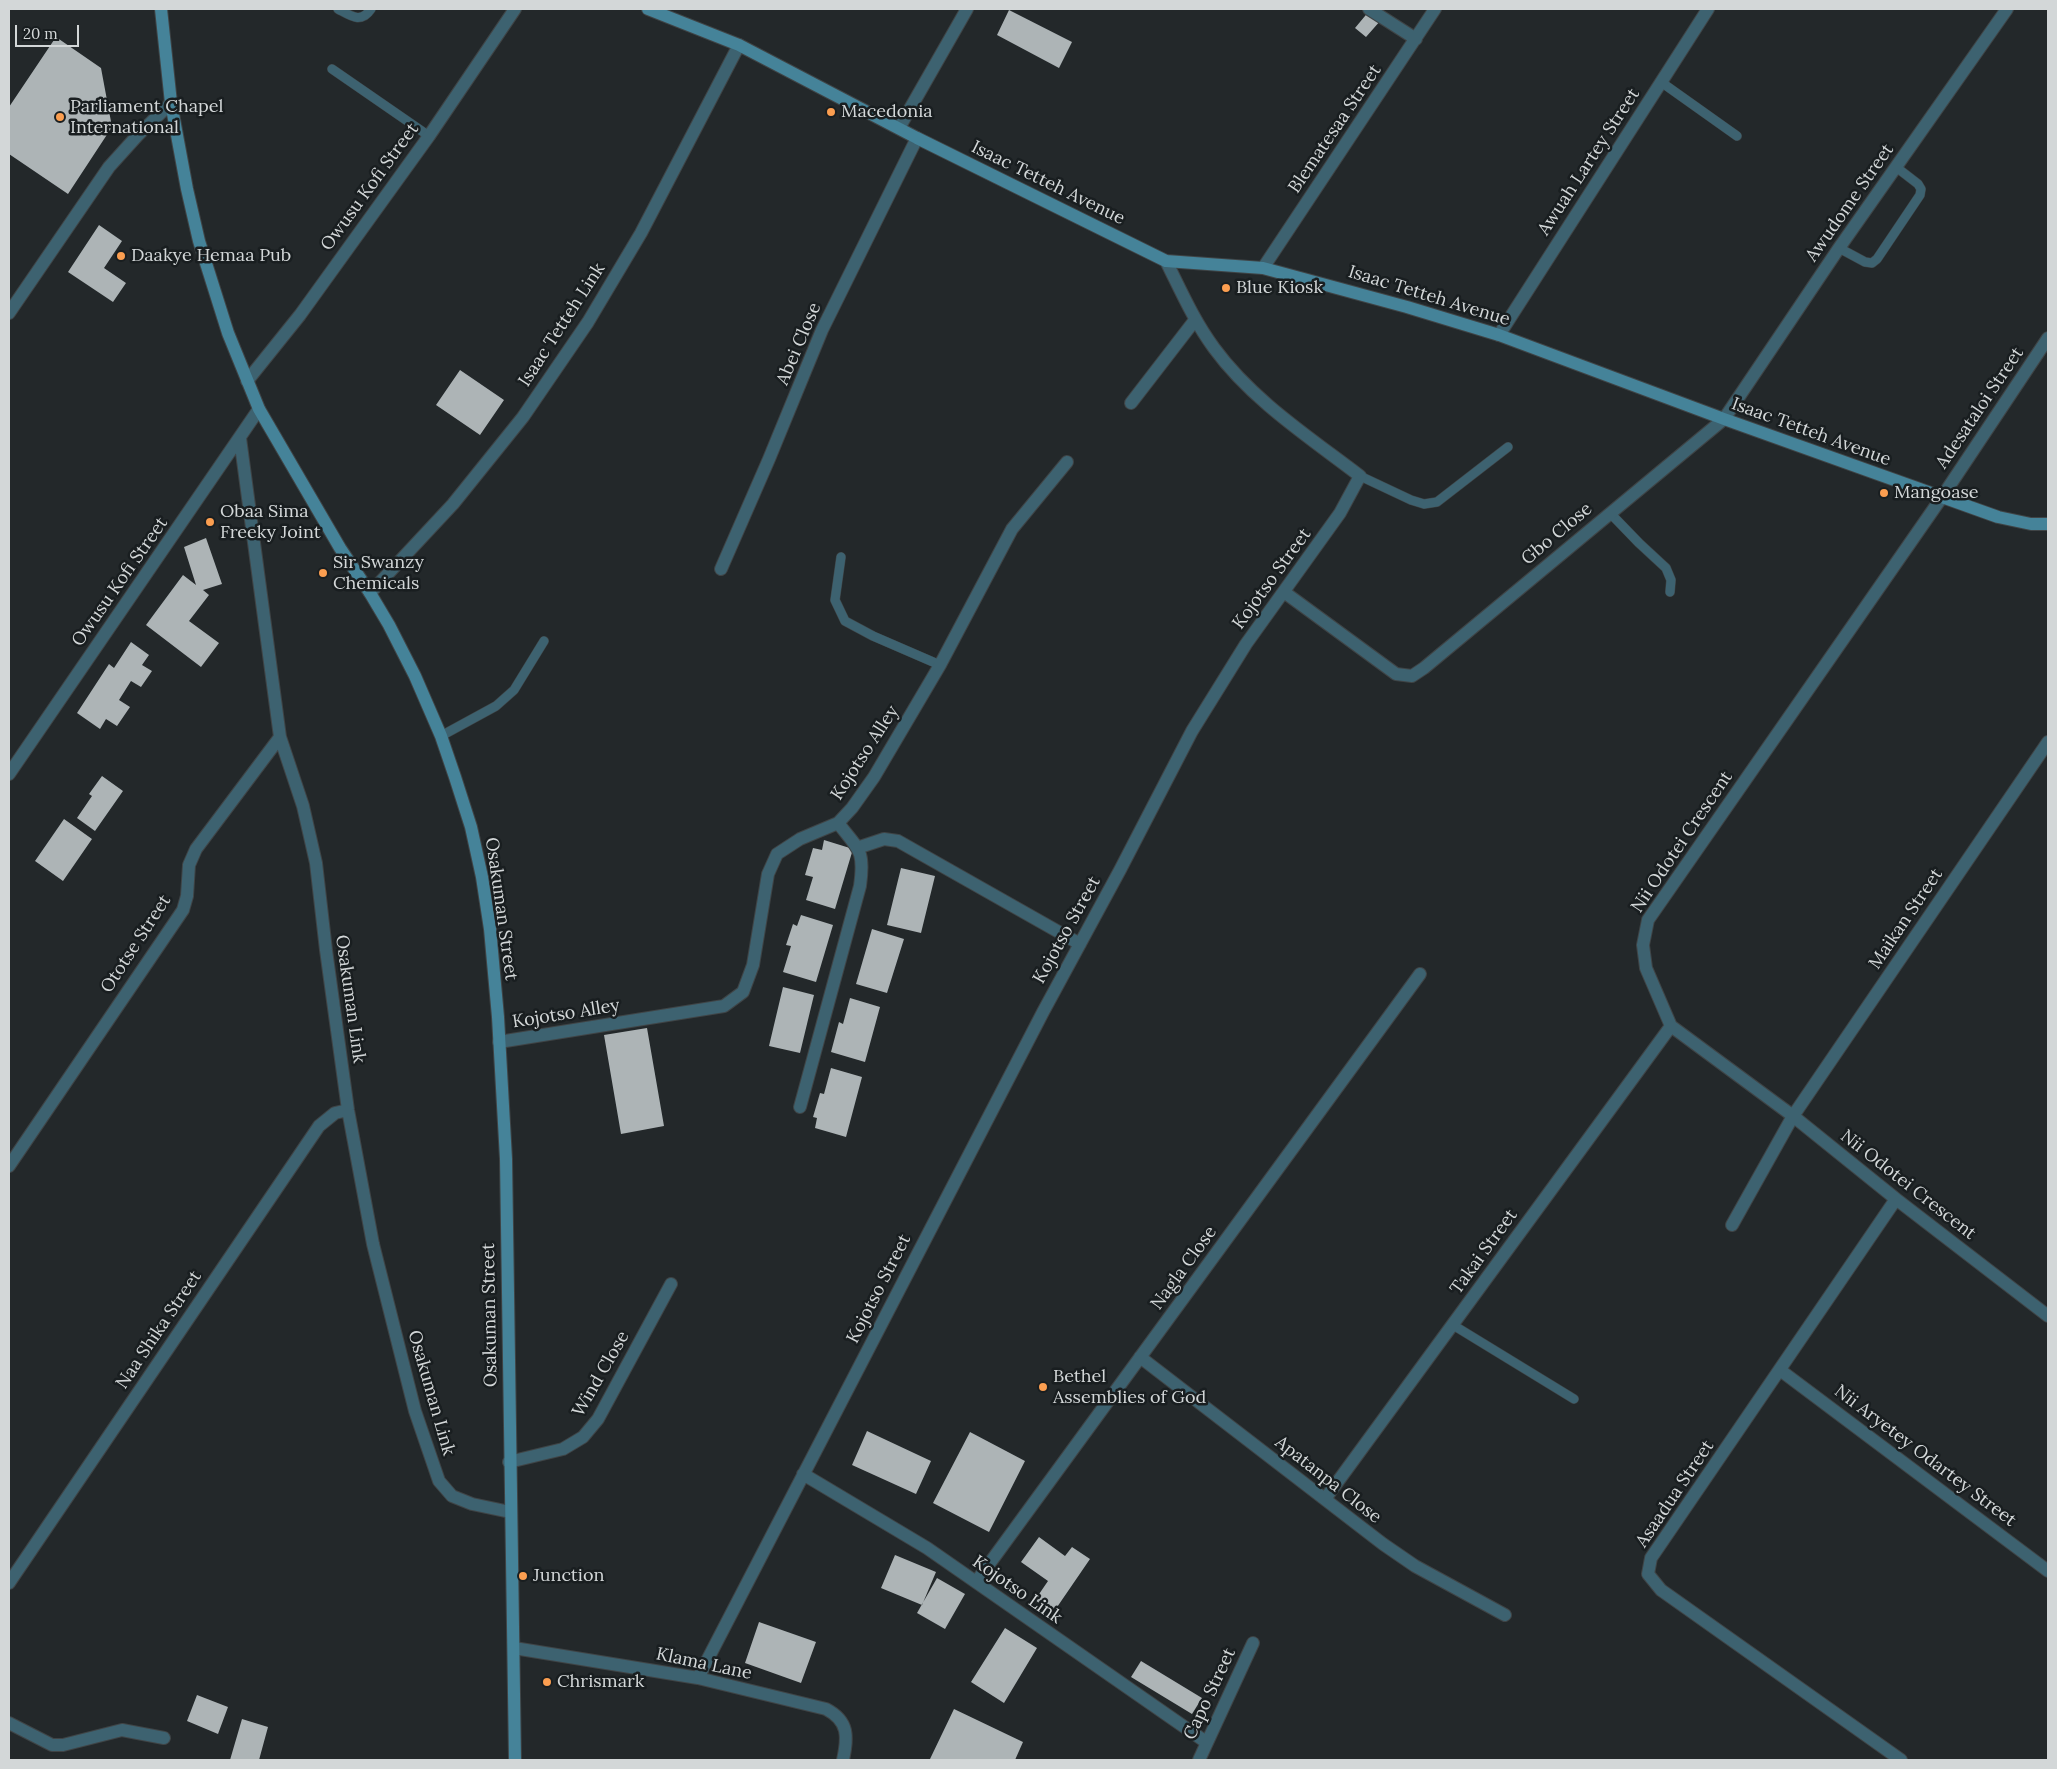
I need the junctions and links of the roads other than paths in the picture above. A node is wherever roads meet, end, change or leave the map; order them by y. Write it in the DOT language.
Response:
graph roads {
  1 [pos="161,9"];
  2 [pos="338,9"];
  3 [pos="371,9"];
  4 [pos="515,9"];
  5 [pos="648,9"];
  6 [pos="968,9"];
  7 [pos="1369,9"];
  8 [pos="1435,9"];
  9 [pos="1708,9"];
  10 [pos="2007,9"];
  11 [pos="1416,39"];
  12 [pos="739,45"];
  13 [pos="332,69"];
  14 [pos="1661,82"];
  15 [pos="171,103"];
  16 [pos="899,128"];
  17 [pos="428,136"];
  18 [pos="1737,136"];
  19 [pos="917,138"];
  20 [pos="1896,167"];
  21 [pos="1839,248"];
  22 [pos="1166,261"];
  23 [pos="1263,268"];
  24 [pos="9,313"];
  25 [pos="1195,320"];
  26 [pos="1499,335"];
  27 [pos="2048,338"];
  28 [pos="247,381"];
  29 [pos="1131,403"];
  30 [pos="259,409"];
  31 [pos="1724,419"];
  32 [pos="240,438"];
  33 [pos="1508,448"];
  34 [pos="1067,462"];
  35 [pos="1360,476"];
  36 [pos="1942,498"];
  37 [pos="1610,513"];
  38 [pos="2048,524"];
  39 [pos="841,557"];
  40 [pos="721,569"];
  41 [pos="1284,592"];
  42 [pos="1670,592"];
  43 [pos="370,593"];
  44 [pos="544,641"];
  45 [pos="940,665"];
  46 [pos="441,736"];
  47 [pos="280,737"];
  48 [pos="2048,742"];
  49 [pos="9,774"];
  50 [pos="838,823"];
  51 [pos="858,848"];
  52 [pos="1080,944"];
  53 [pos="1420,974"];
  54 [pos="1671,1026"];
  55 [pos="499,1042"];
  56 [pos="800,1107"];
  57 [pos="348,1110"];
  58 [pos="1793,1116"];
  59 [pos="9,1166"];
  60 [pos="1896,1199"];
  61 [pos="1732,1225"];
  62 [pos="671,1284"];
  63 [pos="2048,1315"];
  64 [pos="1453,1324"];
  65 [pos="1140,1357"];
  66 [pos="1780,1370"];
  67 [pos="1574,1399"];
  68 [pos="509,1462"];
  69 [pos="803,1474"];
  70 [pos="1325,1499"];
  71 [pos="510,1512"];
  72 [pos="2048,1571"];
  73 [pos="976,1582"];
  74 [pos="9,1583"];
  75 [pos="1504,1615"];
  76 [pos="1253,1643"];
  77 [pos="514,1648"];
  78 [pos="698,1678"];
  79 [pos="9,1723"];
  80 [pos="164,1738"];
  81 [pos="1206,1742"];
  82 [pos="515,1760"];
  83 [pos="843,1760"];
  84 [pos="1199,1760"];
  85 [pos="1902,1760"];
  1 -- 15 [label="street, Osakuman Street"];
  2 -- 3 [label="lane"];
  4 -- 17 [label="street, Owusu Kofi Street"];
  5 -- 12 [label="street, Isaac Tetteh Avenue"];
  6 -- 16 [label="street"];
  7 -- 11 [label="street"];
  8 -- 11 [label="street, Blematesaa Street"];
  9 -- 14 [label="street, Awuah Lartey Street"];
  10 -- 20 [label="street, Awudome Street"];
  11 -- 23 [label="street, Blematesaa Street"];
  12 -- 16 [label="street, Isaac Tetteh Avenue"];
  12 -- 43 [label="street, Isaac Tetteh Link"];
  13 -- 17 [label="lane"];
  14 -- 18 [label="lane"];
  14 -- 26 [label="street, Awuah Lartey Street"];
  15 -- 24 [label="street"];
  15 -- 28 [label="street, Osakuman Street"];
  16 -- 19 [label="street, Isaac Tetteh Avenue"];
  17 -- 28 [label="street, Owusu Kofi Street"];
  19 -- 22 [label="street, Isaac Tetteh Avenue"];
  19 -- 40 [label="street, Abei Close"];
  20 -- 21 [label="street, Awudome Street"];
  20 -- 21 [label="lane"];
  21 -- 31 [label="street, Awudome Street"];
  22 -- 23 [label="street, Isaac Tetteh Avenue"];
  22 -- 25 [label="street"];
  23 -- 26 [label="street, Isaac Tetteh Avenue"];
  25 -- 29 [label="street"];
  25 -- 35 [label="street"];
  26 -- 31 [label="street, Isaac Tetteh Avenue"];
  27 -- 36 [label="street, Adesataloi Street"];
  28 -- 30 [label="street, Osakuman Street"];
  30 -- 32 [label="street, Owusu Kofi Street"];
  30 -- 43 [label="street, Osakuman Street"];
  31 -- 36 [label="street, Isaac Tetteh Avenue"];
  31 -- 37 [label="street, Gbo Close"];
  32 -- 47 [label="street, Osakuman Link"];
  32 -- 49 [label="street, Owusu Kofi Street"];
  33 -- 35 [label="lane"];
  34 -- 45 [label="street, Kojotso Alley"];
  35 -- 41 [label="street, Kojotso Street"];
  36 -- 38 [label="street, Isaac Tetteh Avenue"];
  36 -- 54 [label="street, Nii Odotei Crescent"];
  37 -- 41 [label="street, Gbo Close"];
  37 -- 42 [label="lane"];
  39 -- 45 [label="lane"];
  41 -- 52 [label="street, Kojotso Street"];
  43 -- 46 [label="street, Osakuman Street"];
  44 -- 46 [label="lane"];
  45 -- 50 [label="street, Kojotso Alley"];
  46 -- 55 [label="street, Osakuman Street"];
  47 -- 57 [label="street, Osakuman Link"];
  47 -- 59 [label="street, Ototse Street"];
  48 -- 58 [label="street, Maikan Street"];
  50 -- 51 [label="street"];
  50 -- 55 [label="street, Kojotso Alley"];
  51 -- 52 [label="street"];
  51 -- 56 [label="street"];
  52 -- 69 [label="street, Kojotso Street"];
  53 -- 65 [label="street, Nagla Close"];
  54 -- 58 [label="street, Nii Odotei Crescent"];
  54 -- 64 [label="street, Takai Street"];
  55 -- 68 [label="street, Osakuman Street"];
  57 -- 71 [label="street, Osakuman Link"];
  57 -- 74 [label="street, Naa Shika Street"];
  58 -- 60 [label="street, Nii Odotei Crescent"];
  58 -- 61 [label="street, Maikan Street"];
  60 -- 63 [label="street, Nii Odotei Crescent"];
  60 -- 66 [label="street, Asaadua Street"];
  62 -- 68 [label="street, Wind Close"];
  64 -- 67 [label="lane"];
  64 -- 70 [label="street, Takai Street"];
  65 -- 70 [label="street, Apatanpa Close"];
  65 -- 73 [label="street, Nagla Close"];
  66 -- 72 [label="street, Nii Aryetey Odartey Street"];
  66 -- 85 [label="street, Asaadua Street"];
  68 -- 71 [label="street, Osakuman Street"];
  69 -- 73 [label="street, Kojotso Link"];
  69 -- 78 [label="street, Kojotso Street"];
  70 -- 75 [label="street, Apatanpa Close"];
  71 -- 77 [label="street, Osakuman Street"];
  73 -- 81 [label="street, Kojotso Link"];
  76 -- 81 [label="street, Capo Street"];
  77 -- 78 [label="street, Klama Lane"];
  77 -- 82 [label="street, Osakuman Street"];
  78 -- 83 [label="street, Klama Lane"];
  79 -- 80 [label="street"];
  81 -- 84 [label="street, Capo Street"];
}
